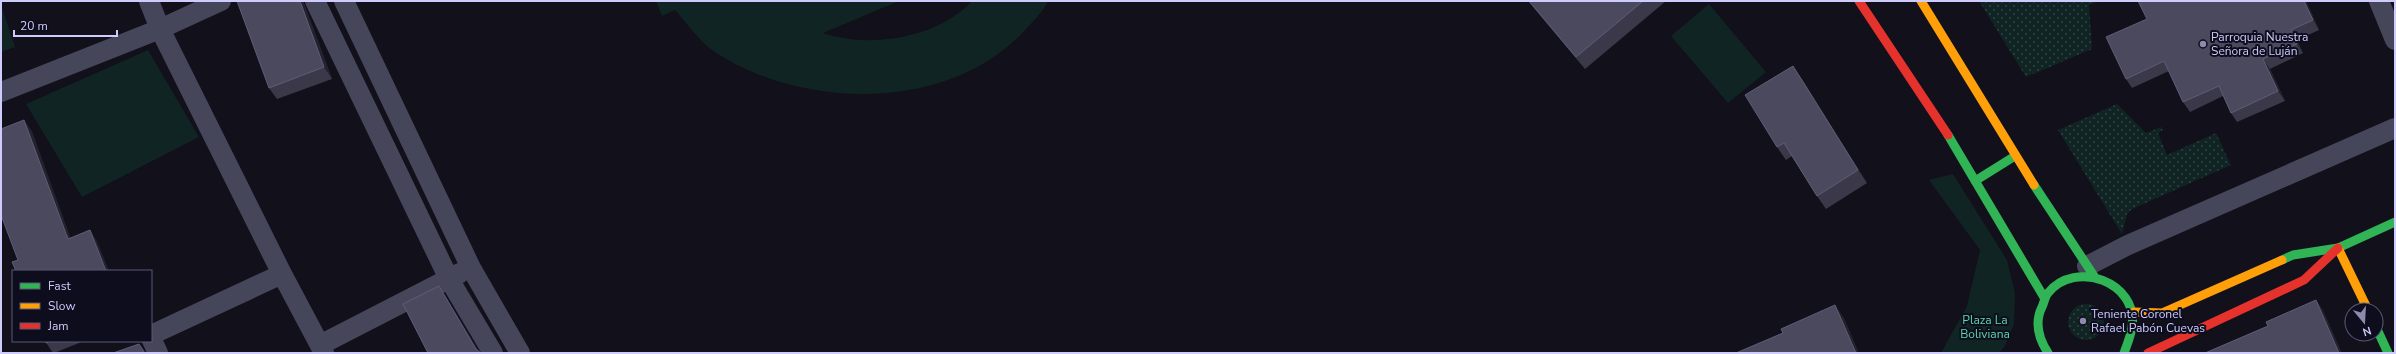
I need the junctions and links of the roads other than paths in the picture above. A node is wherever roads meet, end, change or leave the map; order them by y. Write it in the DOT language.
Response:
graph roads {
  1 [pos="149,1"];
  2 [pos="221,1"];
  3 [pos="315,1"];
  4 [pos="344,1"];
  5 [pos="1859,1"];
  6 [pos="1921,1"];
  7 [pos="2379,1"];
  8 [pos="160,29"];
  9 [pos="2395,40"];
  10 [pos="1,92"];
  11 [pos="2395,128"];
  12 [pos="2015,156"];
  13 [pos="1975,181"];
  14 [pos="2392,224"];
  15 [pos="2338,248"];
  16 [pos="471,268"];
  17 [pos="2091,271"];
  18 [pos="282,274"];
  19 [pos="449,279"];
  20 [pos="2045,299"];
  21 [pos="2364,302"];
  22 [pos="2134,312"];
  23 [pos="152,336"];
  24 [pos="2039,336"];
  25 [pos="152,338"];
  26 [pos="2383,342"];
  27 [pos="322,349"];
  28 [pos="2033,349"];
  29 [pos="158,353"];
  30 [pos="493,353"];
  31 [pos="520,353"];
  32 [pos="2048,353"];
  33 [pos="2124,353"];
  34 [pos="2148,353"];
  35 [pos="2388,353"];
  1 -- 8 [label="lane"];
  2 -- 8 [label="lane"];
  3 -- 19 [label="lane"];
  4 -- 16 [label="lane"];
  5 -- 13 [label="main road"];
  6 -- 12 [label="main road"];
  7 -- 9 [label="lane"];
  8 -- 10 [label="lane"];
  8 -- 18 [label="lane"];
  11 -- 17 [label="lane"];
  12 -- 13 [label="main road"];
  12 -- 17 [label="main road"];
  13 -- 20 [label="main road"];
  14 -- 15 [label="main road"];
  15 -- 21 [label="main road"];
  15 -- 22 [label="main road"];
  15 -- 34 [label="main road"];
  16 -- 19 [label="lane"];
  16 -- 31 [label="lane"];
  17 -- 20 [label="main road"];
  17 -- 22 [label="main road"];
  18 -- 23 [label="lane"];
  18 -- 27 [label="lane"];
  19 -- 27 [label="lane"];
  19 -- 30 [label="lane"];
  20 -- 24 [label="main road"];
  22 -- 33 [label="main road"];
  24 -- 28 [label="main road"];
  24 -- 32 [label="main road"];
  25 -- 29 [label="lane"];
  26 -- 35 [label="main road"];
}
